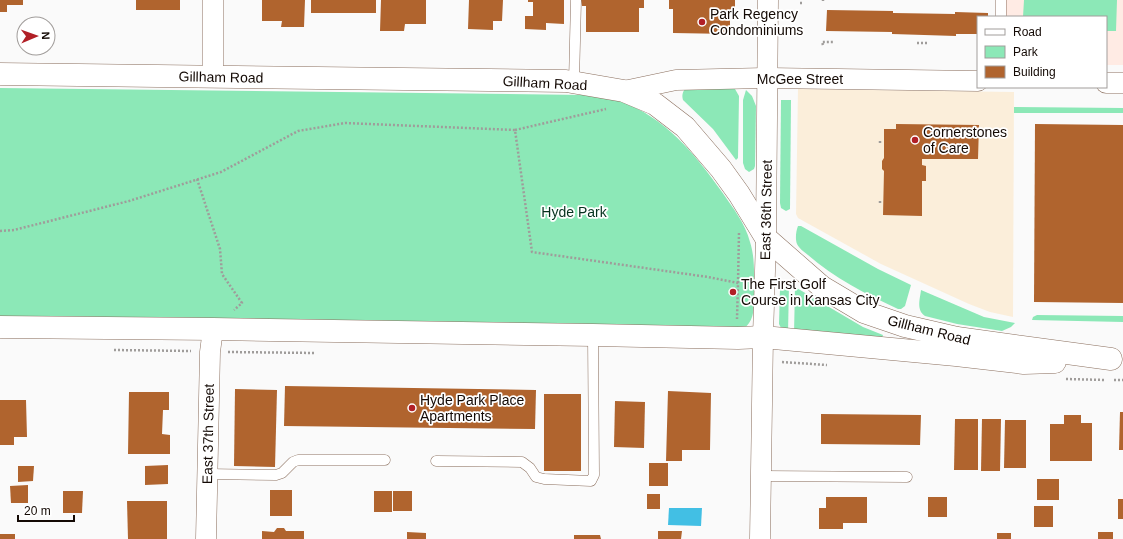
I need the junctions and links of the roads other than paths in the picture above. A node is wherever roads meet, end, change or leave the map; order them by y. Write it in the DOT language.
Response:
graph roads {
  1 [pos="213,0"];
  2 [pos="576,0"];
  3 [pos="768,0"];
  4 [pos="1001,0"];
  5 [pos="1001,16"];
  6 [pos="0,74"];
  7 [pos="213,77"];
  8 [pos="768,78"];
  9 [pos="977,81"];
  10 [pos="574,82"];
  11 [pos="1107,83"];
  12 [pos="1123,83"];
  13 [pos="624,91"];
  14 [pos="766,238"];
  15 [pos="0,327"];
  16 [pos="213,329"];
  17 [pos="593,335"];
  18 [pos="763,337"];
  19 [pos="1117,360"];
  20 [pos="385,460"];
  21 [pos="436,461"];
  22 [pos="207,474"];
  23 [pos="761,476"];
  24 [pos="907,477"];
  25 [pos="206,539"];
  26 [pos="760,539"];
  1 -- 7 [label="street"];
  2 -- 10 [label="lane"];
  3 -- 8 [label="street, East 36th Street"];
  4 -- 5 [label="lane"];
  6 -- 7 [label="main road, Gillham Road"];
  7 -- 10 [label="main road, Gillham Road"];
  8 -- 9 [label="street, McGee Street"];
  8 -- 13 [label="street, McGee Street"];
  8 -- 14 [label="street, East 36th Street"];
  10 -- 13 [label="main road, Gillham Road"];
  11 -- 12 [label="street"];
  13 -- 14 [label="main road, Gillham Road"];
  14 -- 18 [label="street, East 36th Street"];
  14 -- 19 [label="main road, Gillham Road"];
  15 -- 16 [label="main road, Gillham Road"];
  16 -- 17 [label="main road, Gillham Road"];
  16 -- 22 [label="street, East 37th Street"];
  17 -- 18 [label="main road, Gillham Road"];
  17 -- 21 [label="lane"];
  18 -- 19 [label="main road, Gillham Road"];
  18 -- 23 [label="street, East 36th Street"];
  20 -- 22 [label="lane"];
  22 -- 25 [label="street, East 37th Street"];
  23 -- 24 [label="lane"];
  23 -- 26 [label="street, East 36th Street"];
}
